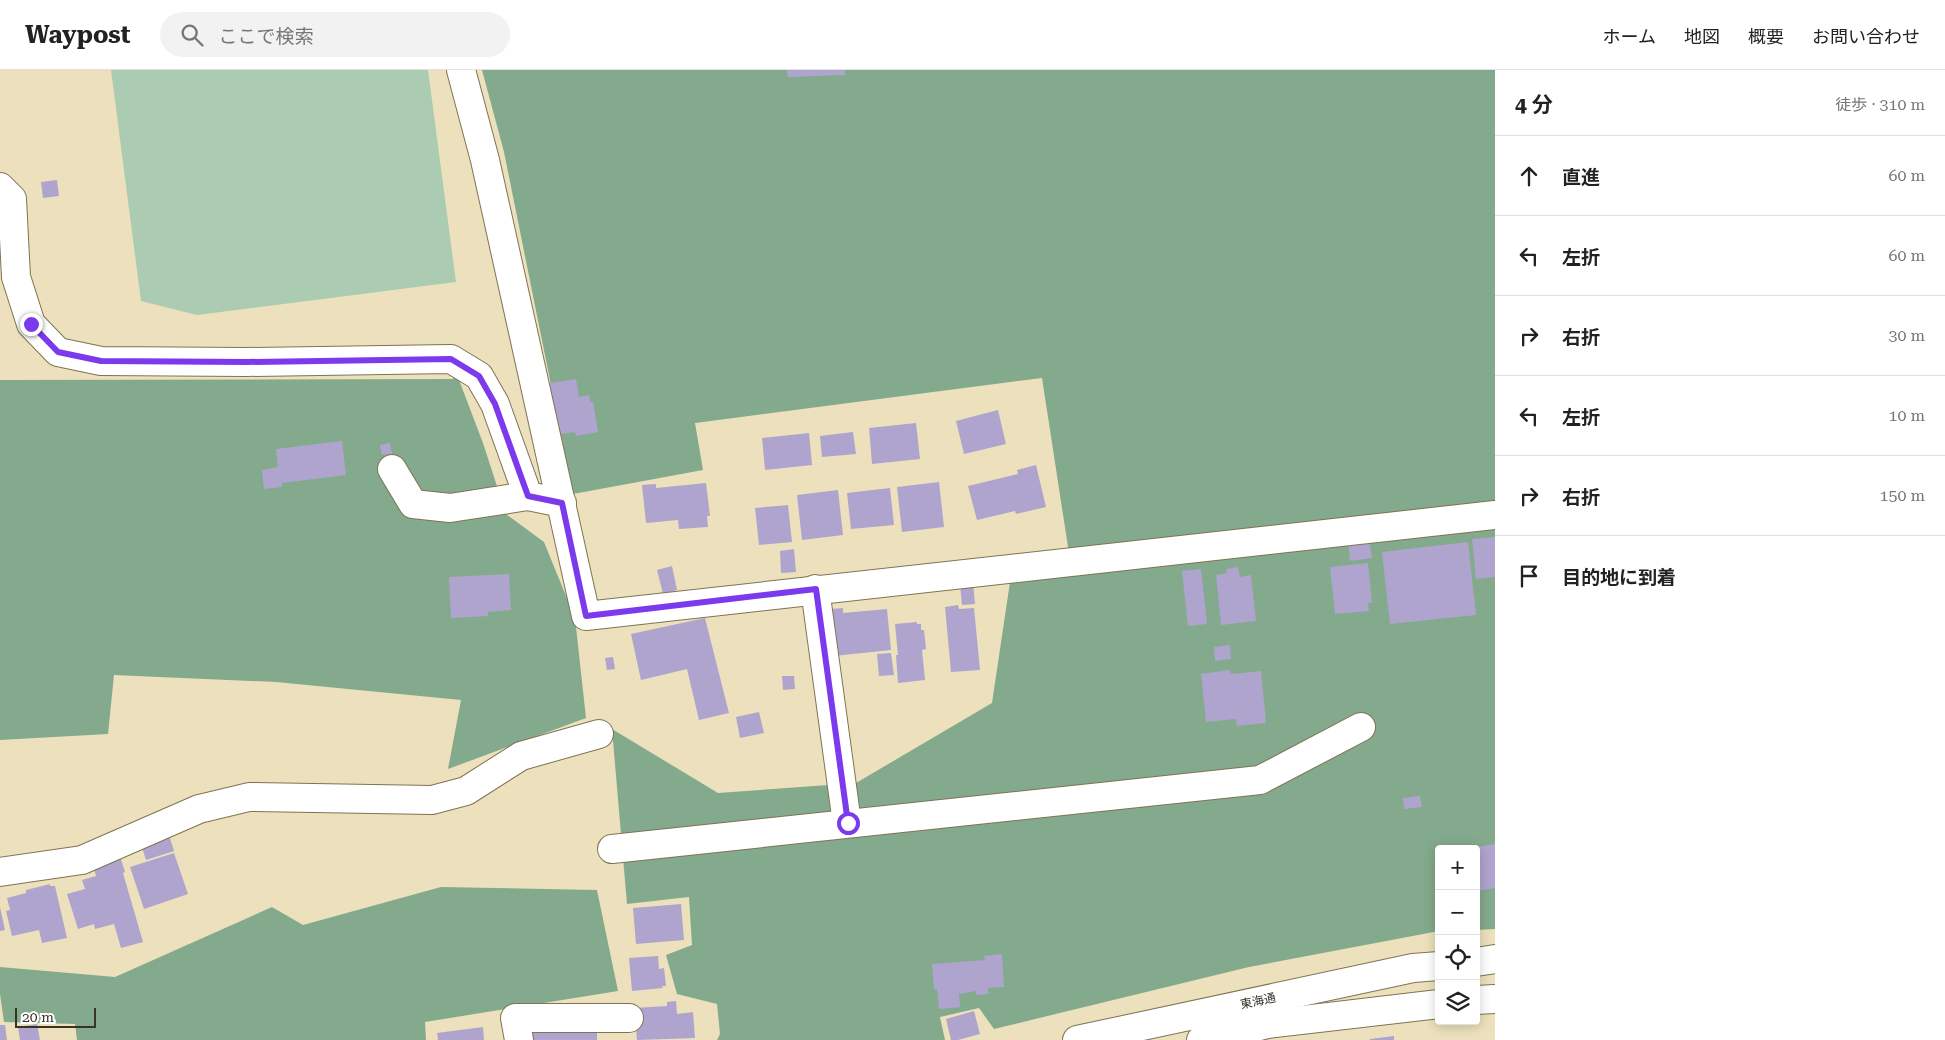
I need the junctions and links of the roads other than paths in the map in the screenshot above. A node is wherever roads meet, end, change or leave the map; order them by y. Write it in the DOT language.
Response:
graph roads {
  1 [pos="461,70"];
  2 [pos="0,187"];
  3 [pos="392,469"];
  4 [pos="528,496"];
  5 [pos="562,503"];
  6 [pos="1495,515"];
  7 [pos="816,589"];
  8 [pos="1361,727"];
  9 [pos="599,734"];
  10 [pos="848,823"];
  11 [pos="612,849"];
  12 [pos="0,872"];
  13 [pos="1495,960"];
  14 [pos="1480,962"];
  15 [pos="1435,966"];
  16 [pos="1495,999"];
  17 [pos="1480,1000"];
  18 [pos="1435,1004"];
  19 [pos="630,1018"];
  20 [pos="1267,1022"];
  21 [pos="519,1040"];
  22 [pos="1078,1040"];
  23 [pos="1201,1040"];
  1 -- 5 [label="street"];
  2 -- 4 [label="street"];
  3 -- 4 [label="street"];
  4 -- 5 [label="street"];
  5 -- 7 [label="street"];
  6 -- 7 [label="street"];
  7 -- 10 [label="street"];
  8 -- 10 [label="street"];
  9 -- 12 [label="street"];
  10 -- 11 [label="street"];
  13 -- 14 [label="street"];
  15 -- 20 [label="street, 東海通"];
  16 -- 17 [label="street"];
  18 -- 20 [label="street, 東海通"];
  19 -- 21 [label="street"];
  20 -- 22 [label="street, 東海通"];
  20 -- 23 [label="street, 東海通"];
}
